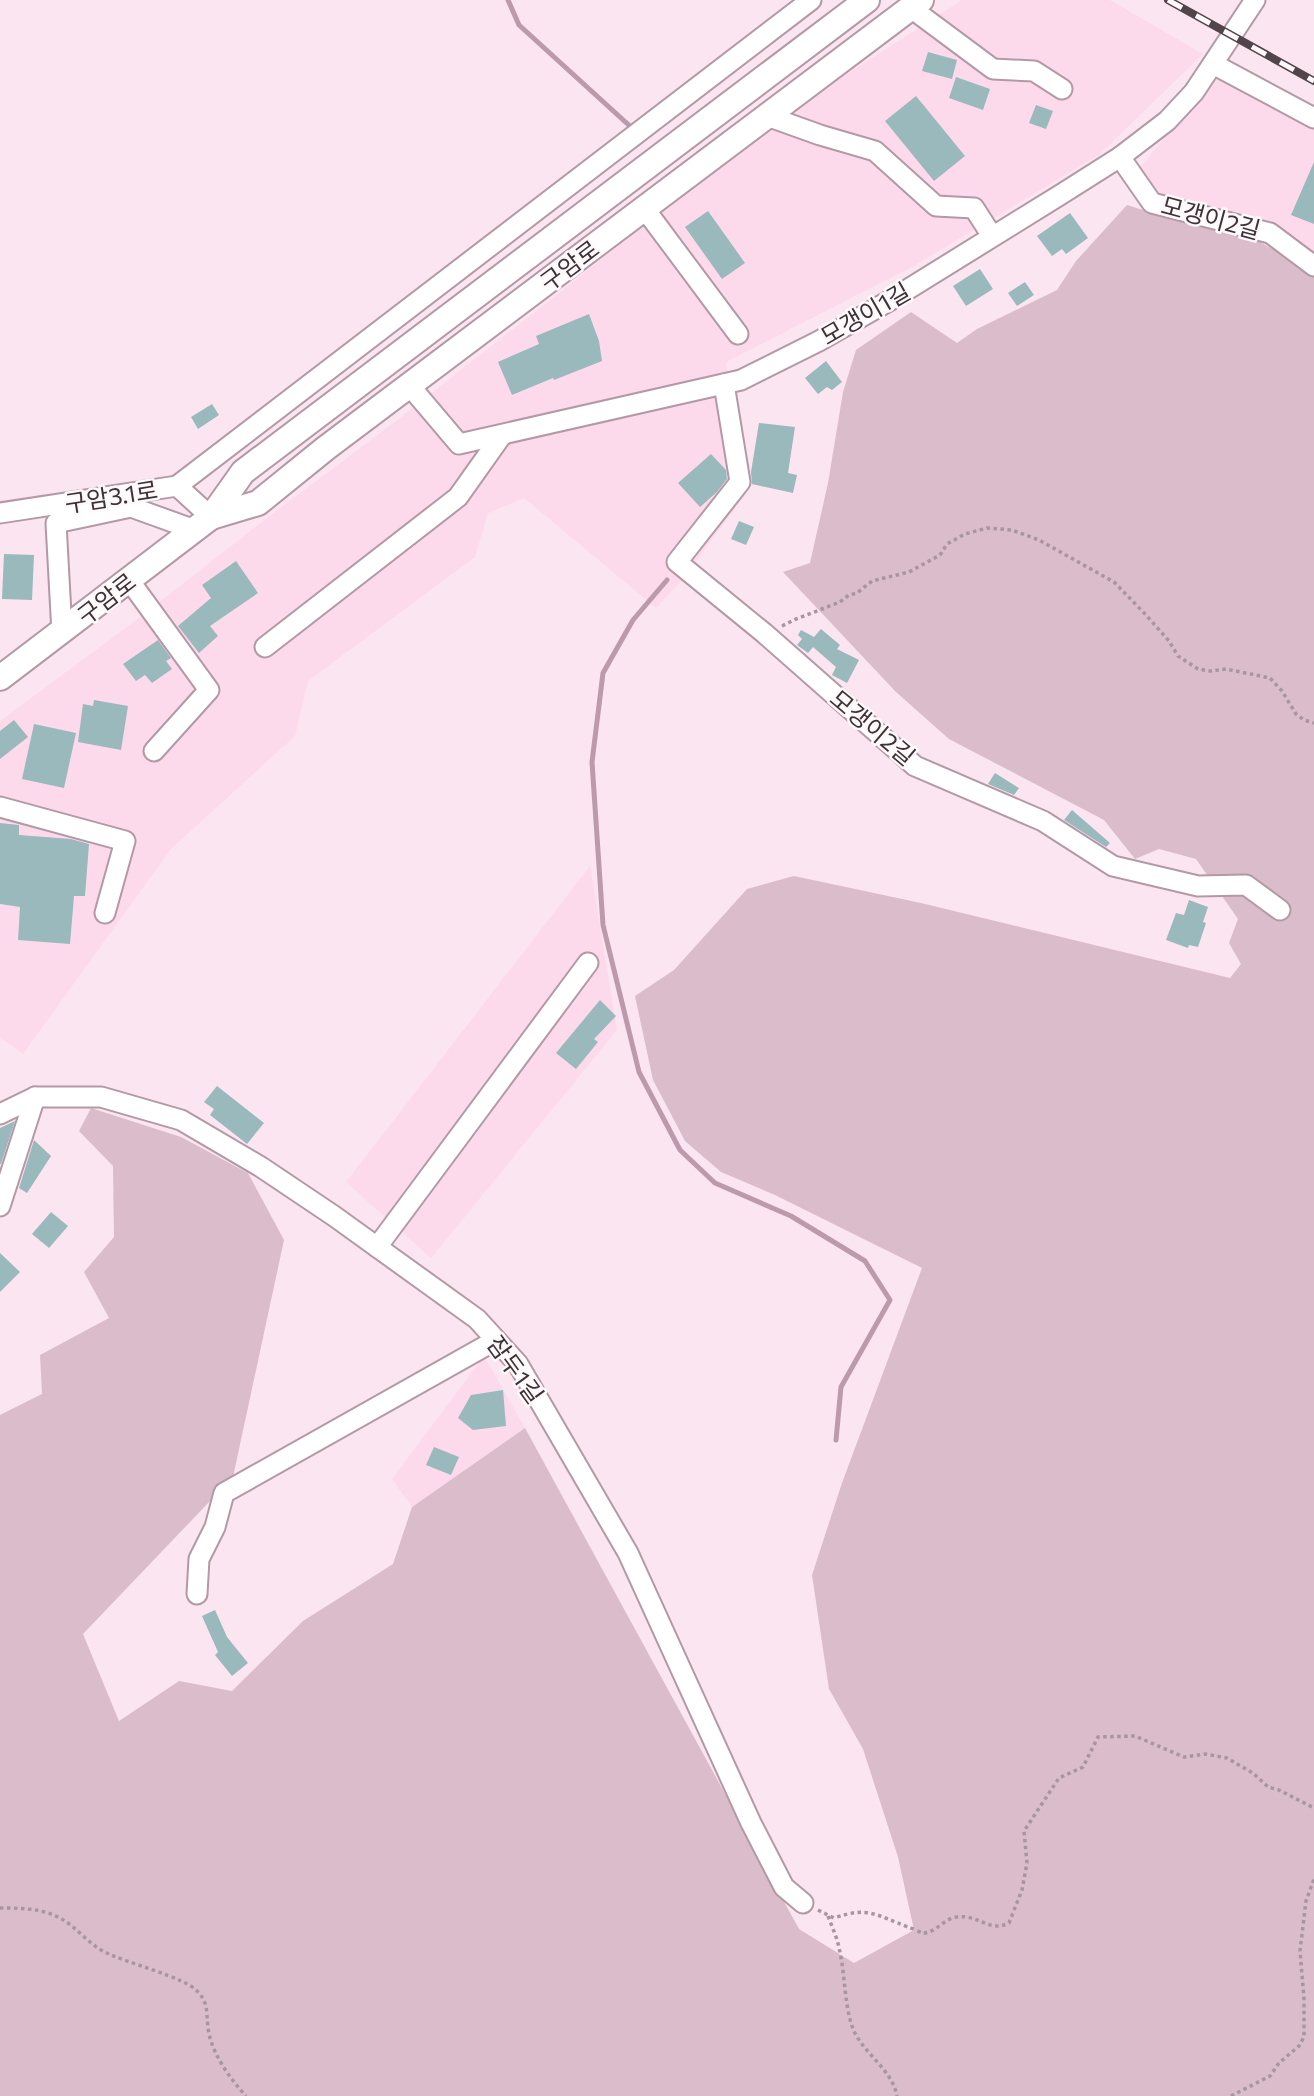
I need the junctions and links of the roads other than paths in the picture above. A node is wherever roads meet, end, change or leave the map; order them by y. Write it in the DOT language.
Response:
graph roads {
  1 [pos="811,0"];
  2 [pos="867,0"];
  3 [pos="1255,0"];
  4 [pos="916,4"];
  5 [pos="1213,64"];
  6 [pos="1062,89"];
  7 [pos="767,116"];
  8 [pos="1314,118"];
  9 [pos="1120,157"];
  10 [pos="645,208"];
  11 [pos="992,236"];
  12 [pos="1314,266"];
  13 [pos="738,334"];
  14 [pos="724,384"];
  15 [pos="409,385"];
  16 [pos="502,435"];
  17 [pos="177,486"];
  18 [pos="0,513"];
  19 [pos="203,523"];
  20 [pos="129,580"];
  21 [pos="62,633"];
  22 [pos="265,647"];
  23 [pos="0,678"];
  24 [pos="153,751"];
  25 [pos="0,807"];
  26 [pos="1280,910"];
  27 [pos="105,913"];
  28 [pos="588,963"];
  29 [pos="35,1097"];
  30 [pos="0,1114"];
  31 [pos="0,1206"];
  32 [pos="377,1247"];
  33 [pos="496,1340"];
  34 [pos="197,1594"];
  35 [pos="803,1903"];
  1 -- 17 [label="street"];
  2 -- 19 [label="main road, 구암로"];
  3 -- 5 [label="street, 모갱이1길"];
  4 -- 6 [label="street"];
  4 -- 7 [label="main road, 구암로"];
  5 -- 8 [label="street"];
  5 -- 9 [label="street, 모갱이1길"];
  7 -- 10 [label="main road, 구암로"];
  7 -- 11 [label="street"];
  9 -- 11 [label="street, 모갱이1길"];
  9 -- 12 [label="street, 모갱이2길"];
  10 -- 13 [label="street"];
  10 -- 15 [label="main road, 구암로"];
  11 -- 14 [label="street, 모갱이1길"];
  14 -- 16 [label="street, 모갱이1길"];
  14 -- 26 [label="street, 모갱이2길"];
  15 -- 16 [label="street, 모갱이1길"];
  15 -- 19 [label="main road, 구암로"];
  16 -- 22 [label="street"];
  17 -- 18 [label="street, 구암3.1로"];
  17 -- 19 [label="street, 구암3.1로"];
  19 -- 20 [label="main road, 구암로"];
  19 -- 21 [label="street"];
  20 -- 21 [label="main road, 구암로"];
  20 -- 24 [label="street"];
  21 -- 23 [label="main road, 구암로"];
  25 -- 27 [label="street"];
  28 -- 32 [label="street"];
  29 -- 30 [label="street, 잠두1길"];
  29 -- 31 [label="street"];
  29 -- 32 [label="street, 잠두1길"];
  32 -- 33 [label="street, 잠두1길"];
  33 -- 34 [label="street"];
  33 -- 35 [label="street, 잠두1길"];
}
